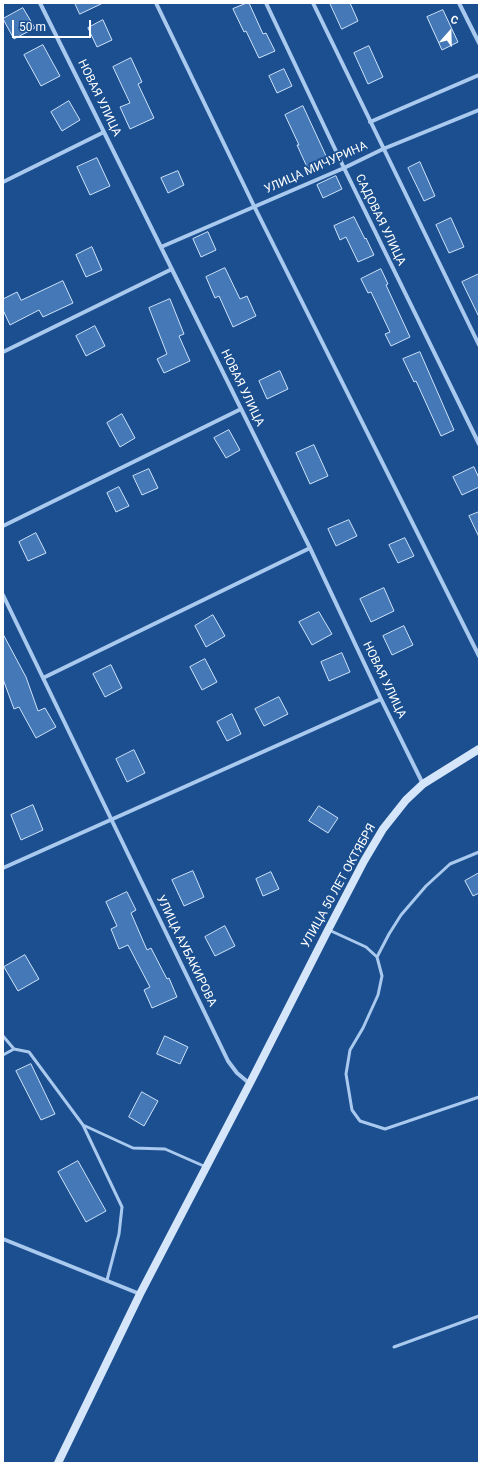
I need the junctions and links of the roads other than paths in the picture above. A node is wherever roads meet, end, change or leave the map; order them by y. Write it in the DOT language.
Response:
graph roads {
  1 [pos="40,3"];
  2 [pos="156,3"];
  3 [pos="266,3"];
  4 [pos="313,3"];
  5 [pos="459,3"];
  6 [pos="479,43"];
  7 [pos="479,75"];
  8 [pos="479,110"];
  9 [pos="370,122"];
  10 [pos="104,132"];
  11 [pos="384,150"];
  12 [pos="344,168"];
  13 [pos="3,182"];
  14 [pos="254,206"];
  15 [pos="161,247"];
  16 [pos="172,269"];
  17 [pos="479,345"];
  18 [pos="3,352"];
  19 [pos="241,408"];
  20 [pos="479,444"];
  21 [pos="3,526"];
  22 [pos="310,548"];
  23 [pos="3,595"];
  24 [pos="479,656"];
  25 [pos="43,678"];
  26 [pos="381,699"];
  27 [pos="479,749"];
  28 [pos="423,784"];
  29 [pos="112,820"];
  30 [pos="479,852"];
  31 [pos="3,868"];
  32 [pos="328,930"];
  33 [pos="377,957"];
  34 [pos="3,1036"];
  35 [pos="14,1049"];
  36 [pos="3,1055"];
  37 [pos="250,1083"];
  38 [pos="479,1097"];
  39 [pos="83,1125"];
  40 [pos="206,1167"];
  41 [pos="3,1239"];
  42 [pos="106,1280"];
  43 [pos="140,1294"];
  44 [pos="479,1316"];
  45 [pos="394,1347"];
  46 [pos="58,1463"];
  1 -- 10 [label="street, НОВАЯ УЛИЦА"];
  2 -- 14 [label="street"];
  3 -- 12 [label="street, САДОВАЯ УЛИЦА"];
  4 -- 9 [label="street"];
  5 -- 6 [label="street"];
  7 -- 9 [label="street, УЛИЦА МИЧУРИНА"];
  8 -- 11 [label="street, УЛИЦА МИЧУРИНА"];
  9 -- 11 [label="street"];
  10 -- 13 [label="street"];
  10 -- 15 [label="street, НОВАЯ УЛИЦА"];
  11 -- 12 [label="street, УЛИЦА МИЧУРИНА"];
  11 -- 17 [label="street"];
  12 -- 14 [label="street, УЛИЦА МИЧУРИНА"];
  12 -- 20 [label="street, САДОВАЯ УЛИЦА"];
  14 -- 15 [label="street, УЛИЦА МИЧУРИНА"];
  14 -- 24 [label="street"];
  15 -- 16 [label="street, НОВАЯ УЛИЦА"];
  16 -- 18 [label="street"];
  16 -- 19 [label="street, НОВАЯ УЛИЦА"];
  19 -- 21 [label="street"];
  19 -- 22 [label="street, НОВАЯ УЛИЦА"];
  22 -- 25 [label="street"];
  22 -- 26 [label="street, НОВАЯ УЛИЦА"];
  23 -- 25 [label="street, УЛИЦА АУБАКИРОВА"];
  25 -- 29 [label="street, УЛИЦА АУБАКИРОВА"];
  26 -- 28 [label="street, НОВАЯ УЛИЦА"];
  26 -- 29 [label="street"];
  27 -- 28 [label="main road, УЛИЦА 50 ЛЕТ ОКТЯБРЯ"];
  28 -- 32 [label="main road, УЛИЦА 50 ЛЕТ ОКТЯБРЯ"];
  29 -- 31 [label="street"];
  29 -- 37 [label="street, УЛИЦА АУБАКИРОВА"];
  30 -- 33 [label="lane"];
  32 -- 33 [label="lane"];
  32 -- 37 [label="main road, УЛИЦА 50 ЛЕТ ОКТЯБРЯ"];
  33 -- 38 [label="lane"];
  34 -- 35 [label="lane"];
  35 -- 36 [label="lane"];
  35 -- 39 [label="lane"];
  37 -- 40 [label="main road, УЛИЦА 50 ЛЕТ ОКТЯБРЯ"];
  39 -- 40 [label="lane"];
  39 -- 42 [label="lane"];
  40 -- 43 [label="main road, УЛИЦА 50 ЛЕТ ОКТЯБРЯ"];
  41 -- 42 [label="street"];
  42 -- 43 [label="street"];
  43 -- 46 [label="main road, УЛИЦА 50 ЛЕТ ОКТЯБРЯ"];
  44 -- 45 [label="lane"];
}
